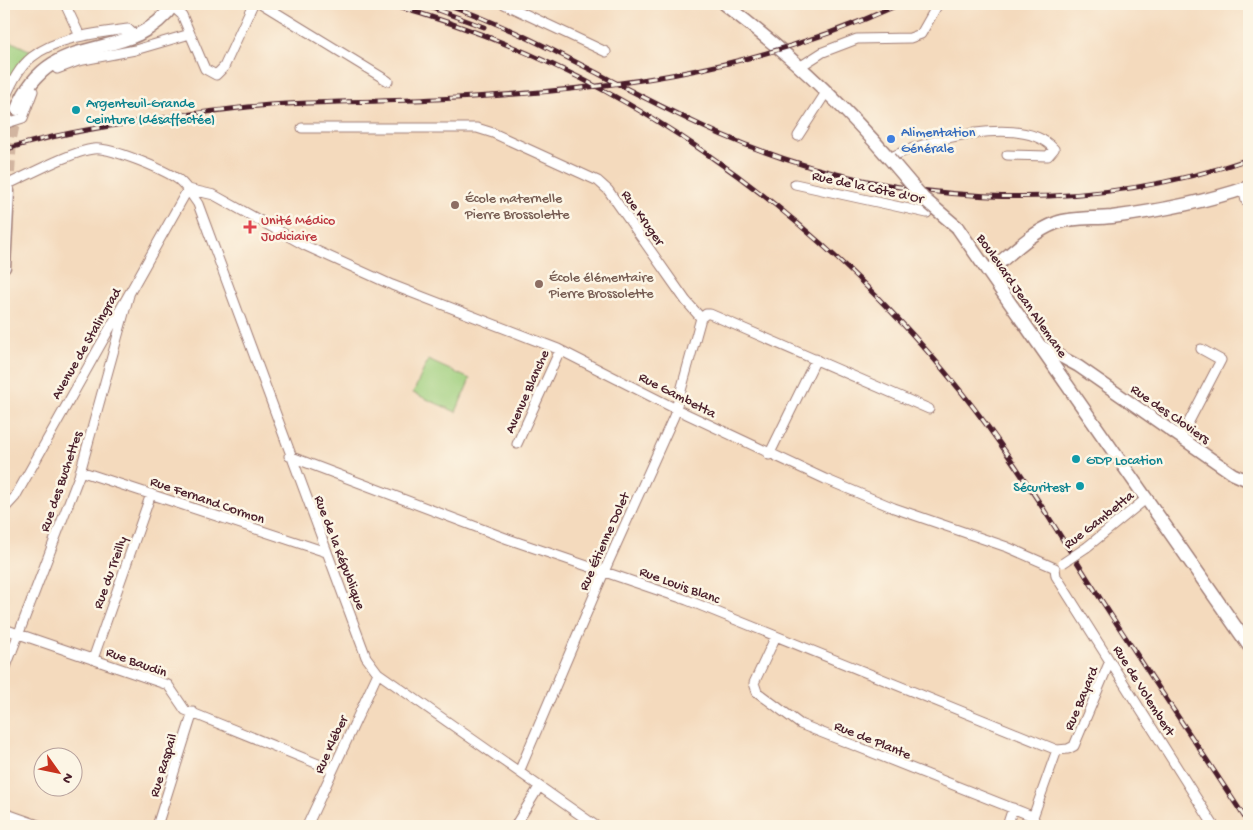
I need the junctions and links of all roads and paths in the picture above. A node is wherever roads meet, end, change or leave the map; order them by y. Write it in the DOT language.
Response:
graph roads {
  1 [pos="65,4"];
  2 [pos="253,4"];
  3 [pos="262,4"];
  4 [pos="504,4"];
  5 [pos="724,4"];
  6 [pos="938,4"];
  7 [pos="173,5"];
  8 [pos="152,25"];
  9 [pos="133,34"];
  10 [pos="190,34"];
  11 [pos="80,36"];
  12 [pos="606,52"];
  13 [pos="801,66"];
  14 [pos="388,81"];
  15 [pos="828,91"];
  16 [pos="11,106"];
  17 [pos="4,124"];
  18 [pos="302,128"];
  19 [pos="798,136"];
  20 [pos="1007,155"];
  21 [pos="889,158"];
  22 [pos="795,184"];
  23 [pos="1246,188"];
  24 [pos="6,189"];
  25 [pos="188,189"];
  26 [pos="1249,203"];
  27 [pos="932,205"];
  28 [pos="4,267"];
  29 [pos="988,272"];
  30 [pos="128,295"];
  31 [pos="701,318"];
  32 [pos="1041,346"];
  33 [pos="1201,349"];
  34 [pos="560,350"];
  35 [pos="816,359"];
  36 [pos="1078,366"];
  37 [pos="1071,390"];
  38 [pos="676,409"];
  39 [pos="929,409"];
  40 [pos="1181,437"];
  41 [pos="517,444"];
  42 [pos="770,455"];
  43 [pos="289,456"];
  44 [pos="80,471"];
  45 [pos="1249,481"];
  46 [pos="152,494"];
  47 [pos="1147,498"];
  48 [pos="4,508"];
  49 [pos="326,552"];
  50 [pos="1055,568"];
  51 [pos="604,572"];
  52 [pos="4,629"];
  53 [pos="20,634"];
  54 [pos="776,636"];
  55 [pos="1249,646"];
  56 [pos="93,659"];
  57 [pos="1110,661"];
  58 [pos="4,672"];
  59 [pos="378,673"];
  60 [pos="193,712"];
  61 [pos="1056,750"];
  62 [pos="333,770"];
  63 [pos="519,772"];
  64 [pos="539,787"];
  65 [pos="1013,808"];
  66 [pos="4,813"];
  67 [pos="1033,817"];
  68 [pos="41,826"];
  69 [pos="157,826"];
  70 [pos="307,826"];
  71 [pos="515,826"];
  72 [pos="596,826"];
  73 [pos="1007,826"];
  74 [pos="1037,826"];
  75 [pos="1214,826"];
  1 -- 11 [label="street"];
  2 -- 10 [label="street"];
  3 -- 14 [label="street"];
  4 -- 12 [label="street"];
  5 -- 13 [label="main road, Boulevard Jean Allemane"];
  6 -- 13 [label="street"];
  7 -- 8 [label="main road"];
  7 -- 10 [label="street"];
  8 -- 9 [label="main road"];
  8 -- 16 [label="main road"];
  9 -- 11 [label="street"];
  9 -- 16 [label="main road"];
  10 -- 17 [label="street"];
  11 -- 16 [label="street"];
  13 -- 15 [label="main road, Boulevard Jean Allemane"];
  15 -- 19 [label="street"];
  15 -- 21 [label="main road, Boulevard Jean Allemane"];
  18 -- 31 [label="street, Rue Kruger"];
  20 -- 21 [label="street"];
  21 -- 27 [label="main road, Boulevard Jean Allemane, bridge"];
  22 -- 27 [label="street, Rue de la Côte d'Or"];
  23 -- 26 [label="street"];
  23 -- 29 [label="main road"];
  24 -- 25 [label="street"];
  24 -- 28 [label="main road"];
  25 -- 30 [label="street, Avenue de Stalingrad"];
  25 -- 34 [label="street, Rue Gambetta"];
  25 -- 43 [label="street, Rue de la République"];
  27 -- 29 [label="main road, Boulevard Jean Allemane, bridge"];
  29 -- 32 [label="main road, Boulevard Jean Allemane"];
  30 -- 44 [label="street, Rue des Buchettes"];
  30 -- 48 [label="street, Avenue de Stalingrad"];
  31 -- 35 [label="street"];
  31 -- 38 [label="street, Rue Étienne Dolet"];
  32 -- 36 [label="street, Rue des Cloviers"];
  32 -- 37 [label="main road, Boulevard Jean Allemane"];
  33 -- 40 [label="street"];
  34 -- 38 [label="street, Rue Gambetta"];
  34 -- 41 [label="street, Avenue Blanche"];
  35 -- 39 [label="street"];
  35 -- 42 [label="street"];
  36 -- 37 [label="street"];
  36 -- 40 [label="street, Rue des Cloviers"];
  37 -- 47 [label="main road, Boulevard Jean Allemane"];
  38 -- 42 [label="street, Rue Gambetta"];
  38 -- 51 [label="street, Rue Étienne Dolet"];
  40 -- 45 [label="street, Rue des Cloviers"];
  42 -- 50 [label="street, Rue Gambetta"];
  43 -- 49 [label="street, Rue de la République"];
  43 -- 51 [label="street, Rue Louis Blanc"];
  44 -- 46 [label="street, Rue Fernand Cormon"];
  44 -- 53 [label="street, Rue des Buchettes"];
  46 -- 49 [label="street, Rue Fernand Cormon"];
  46 -- 56 [label="street, Rue du Treilly"];
  47 -- 50 [label="street, Rue Gambetta, bridge"];
  47 -- 55 [label="main road, Boulevard Jean Allemane"];
  49 -- 59 [label="street, Rue de la République"];
  50 -- 57 [label="street, Rue de Volembert"];
  51 -- 54 [label="street, Rue Louis Blanc"];
  51 -- 63 [label="street, Rue Étienne Dolet"];
  52 -- 53 [label="street, Rue Baudin"];
  53 -- 56 [label="street, Rue Baudin"];
  53 -- 58 [label="street, Rue des Buchettes"];
  54 -- 61 [label="street, Rue Louis Blanc"];
  54 -- 65 [label="street, Rue de Plante"];
  56 -- 60 [label="street, Rue Baudin"];
  57 -- 61 [label="street, Rue Bayard"];
  57 -- 75 [label="street, Rue de Volembert"];
  59 -- 62 [label="street, Rue Kléber"];
  59 -- 63 [label="street, Rue de la République"];
  60 -- 62 [label="street, Rue Baudin"];
  60 -- 69 [label="street, Rue Raspail"];
  61 -- 67 [label="street"];
  62 -- 70 [label="street, Rue Kléber"];
  63 -- 64 [label="street, Rue de la République"];
  64 -- 71 [label="street"];
  64 -- 72 [label="street, Rue de la République"];
  65 -- 67 [label="street, Rue de Plante"];
  65 -- 73 [label="street"];
  66 -- 68 [label="street"];
  67 -- 74 [label="street"];
}
